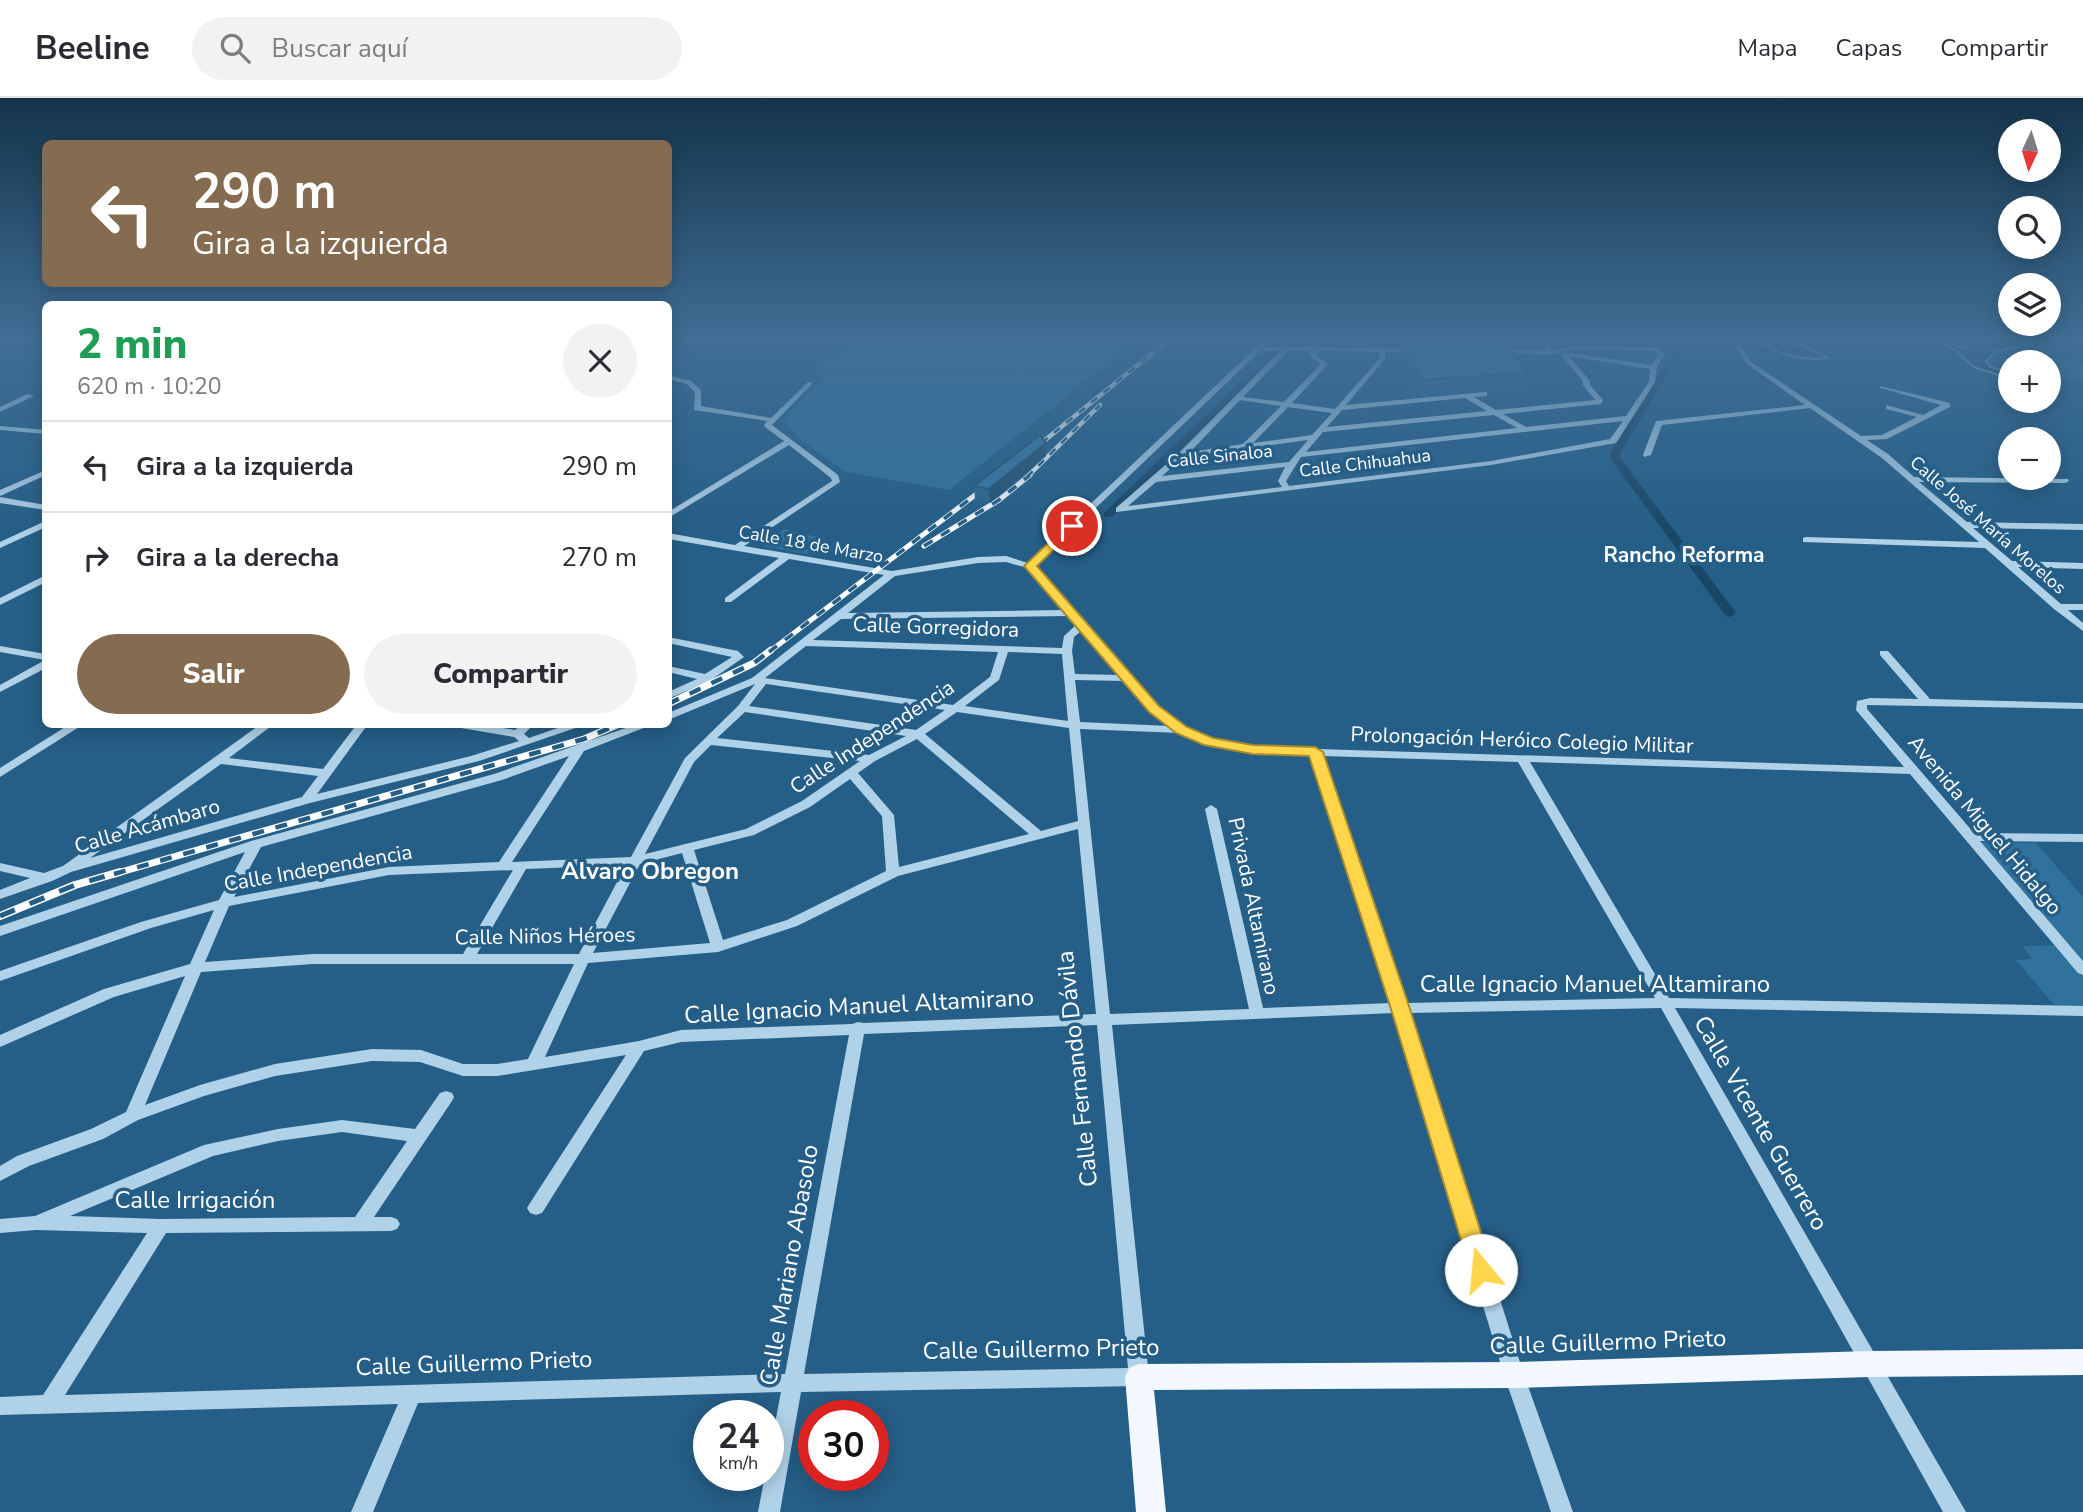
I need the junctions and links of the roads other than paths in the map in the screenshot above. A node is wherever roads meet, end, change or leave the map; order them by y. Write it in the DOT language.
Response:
graph roads {
  1 [pos="698,404"];
  2 [pos="788,404"];
  3 [pos="1200,404"];
  4 [pos="1231,404"];
  5 [pos="1287,404"];
  6 [pos="1342,404"];
  7 [pos="1383,404"];
  8 [pos="1479,404"];
  9 [pos="1579,404"];
  10 [pos="1637,404"];
  11 [pos="1809,404"];
  12 [pos="1943,404"];
  13 [pos="1812,406"];
  14 [pos="1889,407"];
  15 [pos="1338,409"];
  16 [pos="1493,413"];
  17 [pos="1923,417"];
  18 [pos="1628,418"];
  19 [pos="772,420"];
  20 [pos="0,428"];
  21 [pos="1524,430"];
  22 [pos="42,432"];
  23 [pos="1317,434"];
  24 [pos="1861,438"];
  25 [pos="787,443"];
  26 [pos="1245,446"];
  27 [pos="1182,455"];
  28 [pos="1299,455"];
  29 [pos="1647,455"];
  30 [pos="1291,464"];
  31 [pos="42,474"];
  32 [pos="1910,479"];
  33 [pos="1153,480"];
  34 [pos="2065,481"];
  35 [pos="1287,489"];
  36 [pos="1,499"];
  37 [pos="42,507"];
  38 [pos="672,514"];
  39 [pos="1963,525"];
  40 [pos="42,526"];
  41 [pos="2083,527"];
  42 [pos="672,537"];
  43 [pos="1806,540"];
  44 [pos="0,545"];
  45 [pos="1987,545"];
  46 [pos="737,547"];
  47 [pos="787,556"];
  48 [pos="2008,564"];
  49 [pos="1030,566"];
  50 [pos="2083,566"];
  51 [pos="892,574"];
  52 [pos="42,580"];
  53 [pos="728,600"];
  54 [pos="0,602"];
  55 [pos="2057,607"];
  56 [pos="2083,607"];
  57 [pos="1071,613"];
  58 [pos="839,616"];
  59 [pos="1082,625"];
  60 [pos="2083,628"];
  61 [pos="672,641"];
  62 [pos="805,643"];
  63 [pos="1004,648"];
  64 [pos="0,649"];
  65 [pos="1067,651"];
  66 [pos="1884,653"];
  67 [pos="42,656"];
  68 [pos="42,665"];
  69 [pos="672,670"];
  70 [pos="1070,677"];
  71 [pos="707,678"];
  72 [pos="1127,678"];
  73 [pos="760,680"];
  74 [pos="0,689"];
  75 [pos="672,694"];
  76 [pos="1927,702"];
  77 [pos="958,706"];
  78 [pos="2083,706"];
  79 [pos="742,708"];
  80 [pos="672,715"];
  81 [pos="1074,725"];
  82 [pos="73,728"];
  83 [pos="263,728"];
  84 [pos="360,728"];
  85 [pos="474,728"];
  86 [pos="527,728"];
  87 [pos="565,728"];
  88 [pos="638,728"];
  89 [pos="1182,730"];
  90 [pos="918,734"];
  91 [pos="523,738"];
  92 [pos="709,741"];
  93 [pos="578,751"];
  94 [pos="1315,752"];
  95 [pos="218,760"];
  96 [pos="871,760"];
  97 [pos="1523,760"];
  98 [pos="1914,771"];
  99 [pos="0,773"];
  100 [pos="327,773"];
  101 [pos="852,774"];
  102 [pos="306,800"];
  103 [pos="1211,808"];
  104 [pos="1082,824"];
  105 [pos="1038,835"];
  106 [pos="1968,837"];
  107 [pos="2083,838"];
  108 [pos="256,844"];
  109 [pos="687,849"];
  110 [pos="635,861"];
  111 [pos="522,865"];
  112 [pos="503,866"];
  113 [pos="0,867"];
  114 [pos="66,869"];
  115 [pos="893,873"];
  116 [pos="47,878"];
  117 [pos="0,895"];
  118 [pos="224,903"];
  119 [pos="0,931"];
  120 [pos="718,947"];
  121 [pos="468,958"];
  122 [pos="583,960"];
  123 [pos="195,968"];
  124 [pos="2083,970"];
  125 [pos="0,976"];
  126 [pos="1665,1003"];
  127 [pos="1400,1009"];
  128 [pos="2083,1011"];
  129 [pos="1257,1013"];
  130 [pos="1101,1018"];
  131 [pos="858,1027"];
  132 [pos="0,1041"];
  133 [pos="639,1047"];
  134 [pos="533,1065"];
  135 [pos="446,1097"];
  136 [pos="132,1116"];
  137 [pos="419,1136"];
  138 [pos="0,1174"];
  139 [pos="536,1208"];
  140 [pos="36,1223"];
  141 [pos="359,1224"];
  142 [pos="391,1224"];
  143 [pos="0,1226"];
  144 [pos="161,1226"];
  145 [pos="2083,1362"];
  146 [pos="1870,1364"];
  147 [pos="1514,1375"];
  148 [pos="1139,1377"];
  149 [pos="792,1383"];
  150 [pos="412,1395"];
  151 [pos="49,1403"];
  152 [pos="0,1406"];
  153 [pos="362,1512"];
  154 [pos="769,1512"];
  155 [pos="1151,1512"];
  156 [pos="1562,1512"];
  157 [pos="1955,1512"];
  1 -- 19 [label="street"];
  2 -- 19 [label="street"];
  3 -- 49 [label="street"];
  4 -- 27 [label="street"];
  5 -- 15 [label="street"];
  5 -- 26 [label="street"];
  6 -- 15 [label="street"];
  7 -- 15 [label="street"];
  8 -- 16 [label="street"];
  9 -- 16 [label="street"];
  10 -- 18 [label="street"];
  11 -- 13 [label="street, Calle José María Morelos"];
  12 -- 17 [label="street"];
  13 -- 24 [label="street, Calle José María Morelos"];
  13 -- 29 [label="street"];
  14 -- 17 [label="street"];
  15 -- 23 [label="street"];
  16 -- 21 [label="street"];
  16 -- 23 [label="street"];
  17 -- 24 [label="street"];
  18 -- 21 [label="street, Calle Sinaloa"];
  18 -- 35 [label="street, Calle Chihuahua"];
  19 -- 25 [label="street"];
  20 -- 22 [label="street"];
  21 -- 28 [label="street, Calle Sinaloa"];
  23 -- 26 [label="street"];
  23 -- 28 [label="street"];
  24 -- 32 [label="street, Calle José María Morelos"];
  25 -- 38 [label="street"];
  25 -- 46 [label="street"];
  26 -- 27 [label="street"];
  27 -- 33 [label="street"];
  28 -- 30 [label="street"];
  30 -- 33 [label="street, Calle Sinaloa"];
  30 -- 35 [label="street"];
  31 -- 36 [label="street"];
  32 -- 34 [label="street"];
  32 -- 39 [label="street, Calle José María Morelos"];
  33 -- 35 [label="street, Calle Chihuahua"];
  36 -- 37 [label="street"];
  39 -- 41 [label="street"];
  39 -- 45 [label="street, Calle José María Morelos"];
  40 -- 44 [label="street"];
  42 -- 46 [label="street, Calle 18 de Marzo"];
  43 -- 45 [label="street"];
  45 -- 48 [label="street, Calle José María Morelos"];
  46 -- 47 [label="street, Calle 18 de Marzo"];
  47 -- 51 [label="street, Calle 18 de Marzo"];
  47 -- 53 [label="street"];
  48 -- 50 [label="street"];
  48 -- 55 [label="street, Calle José María Morelos"];
  49 -- 51 [label="street, Calle 18 de Marzo"];
  49 -- 57 [label="street, Prolongación Heróico Colegio Militar"];
  51 -- 58 [label="street"];
  52 -- 54 [label="street"];
  55 -- 56 [label="street"];
  55 -- 60 [label="street, Calle José María Morelos"];
  57 -- 58 [label="street"];
  57 -- 59 [label="street, Prolongación Heróico Colegio Militar"];
  58 -- 62 [label="street"];
  59 -- 65 [label="street"];
  59 -- 72 [label="street, Prolongación Heróico Colegio Militar"];
  61 -- 71 [label="street"];
  62 -- 63 [label="street, Calle Gorregidora"];
  62 -- 73 [label="street"];
  63 -- 65 [label="street, Calle Gorregidora"];
  63 -- 77 [label="street, Calle Independencia"];
  64 -- 67 [label="street"];
  65 -- 70 [label="street, Calle Fernando Dávila"];
  66 -- 76 [label="street"];
  68 -- 74 [label="street"];
  69 -- 71 [label="street"];
  70 -- 72 [label="street"];
  70 -- 81 [label="street, Calle Fernando Dávila"];
  71 -- 75 [label="street"];
  72 -- 89 [label="street, Prolongación Heróico Colegio Militar"];
  73 -- 77 [label="street"];
  73 -- 79 [label="street"];
  73 -- 80 [label="street"];
  76 -- 78 [label="street"];
  76 -- 98 [label="street, Avenida Miguel Hidalgo"];
  77 -- 81 [label="street"];
  77 -- 90 [label="street, Calle Independencia"];
  79 -- 90 [label="street"];
  79 -- 92 [label="street"];
  81 -- 89 [label="street"];
  81 -- 104 [label="street, Calle Fernando Dávila"];
  82 -- 99 [label="street"];
  83 -- 95 [label="street"];
  84 -- 100 [label="street"];
  85 -- 91 [label="street"];
  86 -- 91 [label="street"];
  87 -- 91 [label="street, Calle Acámbaro"];
  88 -- 93 [label="street"];
  89 -- 94 [label="street, Prolongación Heróico Colegio Militar"];
  90 -- 96 [label="street, Calle Independencia"];
  90 -- 105 [label="street"];
  91 -- 102 [label="street, Calle Acámbaro"];
  92 -- 96 [label="street"];
  92 -- 110 [label="street"];
  93 -- 108 [label="street"];
  93 -- 112 [label="street"];
  94 -- 97 [label="street, Prolongación Heróico Colegio Militar"];
  94 -- 127 [label="street"];
  95 -- 100 [label="street"];
  95 -- 114 [label="street"];
  96 -- 101 [label="street, Calle Independencia"];
  97 -- 98 [label="street, Prolongación Heróico Colegio Militar"];
  97 -- 126 [label="street, Calle Vicente Guerrero"];
  98 -- 106 [label="street, Avenida Miguel Hidalgo"];
  100 -- 102 [label="street"];
  101 -- 109 [label="street, Calle Independencia"];
  101 -- 115 [label="street"];
  102 -- 114 [label="street, Calle Acámbaro"];
  103 -- 129 [label="street, Privada Altamirano"];
  104 -- 105 [label="street, Calle Niños Héroes"];
  104 -- 130 [label="street, Calle Fernando Dávila"];
  105 -- 115 [label="street, Calle Niños Héroes"];
  106 -- 107 [label="street"];
  106 -- 124 [label="street, Avenida Miguel Hidalgo"];
  108 -- 118 [label="street"];
  108 -- 119 [label="street"];
  109 -- 110 [label="street, Calle Independencia"];
  109 -- 120 [label="street"];
  110 -- 111 [label="street, Calle Independencia"];
  110 -- 122 [label="street"];
  111 -- 112 [label="street, Calle Independencia"];
  111 -- 121 [label="street"];
  112 -- 118 [label="street, Calle Independencia"];
  113 -- 116 [label="street"];
  114 -- 116 [label="street, Calle Acámbaro"];
  115 -- 120 [label="street, Calle Niños Héroes"];
  116 -- 117 [label="street, Calle Acámbaro"];
  118 -- 123 [label="street"];
  118 -- 125 [label="street, Calle Independencia"];
  120 -- 122 [label="street, Calle Niños Héroes"];
  121 -- 122 [label="street, Calle Niños Héroes"];
  121 -- 123 [label="street, Calle Niños Héroes"];
  122 -- 134 [label="street"];
  123 -- 132 [label="street, Calle Niños Héroes"];
  123 -- 136 [label="street"];
  126 -- 127 [label="street, Calle Ignacio Manuel Altamirano"];
  126 -- 128 [label="street, Calle Ignacio Manuel Altamirano"];
  126 -- 146 [label="street, Calle Vicente Guerrero"];
  127 -- 129 [label="street, Calle Ignacio Manuel Altamirano"];
  127 -- 147 [label="street"];
  129 -- 130 [label="street, Calle Ignacio Manuel Altamirano"];
  130 -- 131 [label="street, Calle Ignacio Manuel Altamirano"];
  130 -- 148 [label="street, Calle Fernando Dávila"];
  131 -- 133 [label="street, Calle Ignacio Manuel Altamirano"];
  131 -- 149 [label="street, Calle Mariano Abasolo"];
  133 -- 134 [label="street, Calle Ignacio Manuel Altamirano"];
  133 -- 139 [label="street"];
  134 -- 136 [label="street, Calle Ignacio Manuel Altamirano"];
  135 -- 137 [label="street"];
  136 -- 138 [label="street, Calle Ignacio Manuel Altamirano"];
  137 -- 140 [label="street"];
  137 -- 141 [label="street"];
  140 -- 143 [label="street, Calle Irrigación"];
  140 -- 144 [label="street, Calle Irrigación"];
  141 -- 142 [label="street, Calle Irrigación"];
  141 -- 144 [label="street, Calle Irrigación"];
  144 -- 151 [label="street"];
  145 -- 146 [label="main road, Calle Guillermo Prieto"];
  146 -- 147 [label="main road, Calle Guillermo Prieto"];
  146 -- 157 [label="street, Calle Vicente Guerrero"];
  147 -- 148 [label="main road, Calle Guillermo Prieto"];
  147 -- 156 [label="street"];
  148 -- 149 [label="street, Calle Guillermo Prieto"];
  148 -- 155 [label="main road, Calle Fernando Dávila"];
  149 -- 150 [label="street, Calle Guillermo Prieto"];
  149 -- 154 [label="street, Calle Mariano Abasolo"];
  150 -- 151 [label="street, Calle Guillermo Prieto"];
  150 -- 153 [label="street"];
  151 -- 152 [label="street, Calle Guillermo Prieto"];
}
